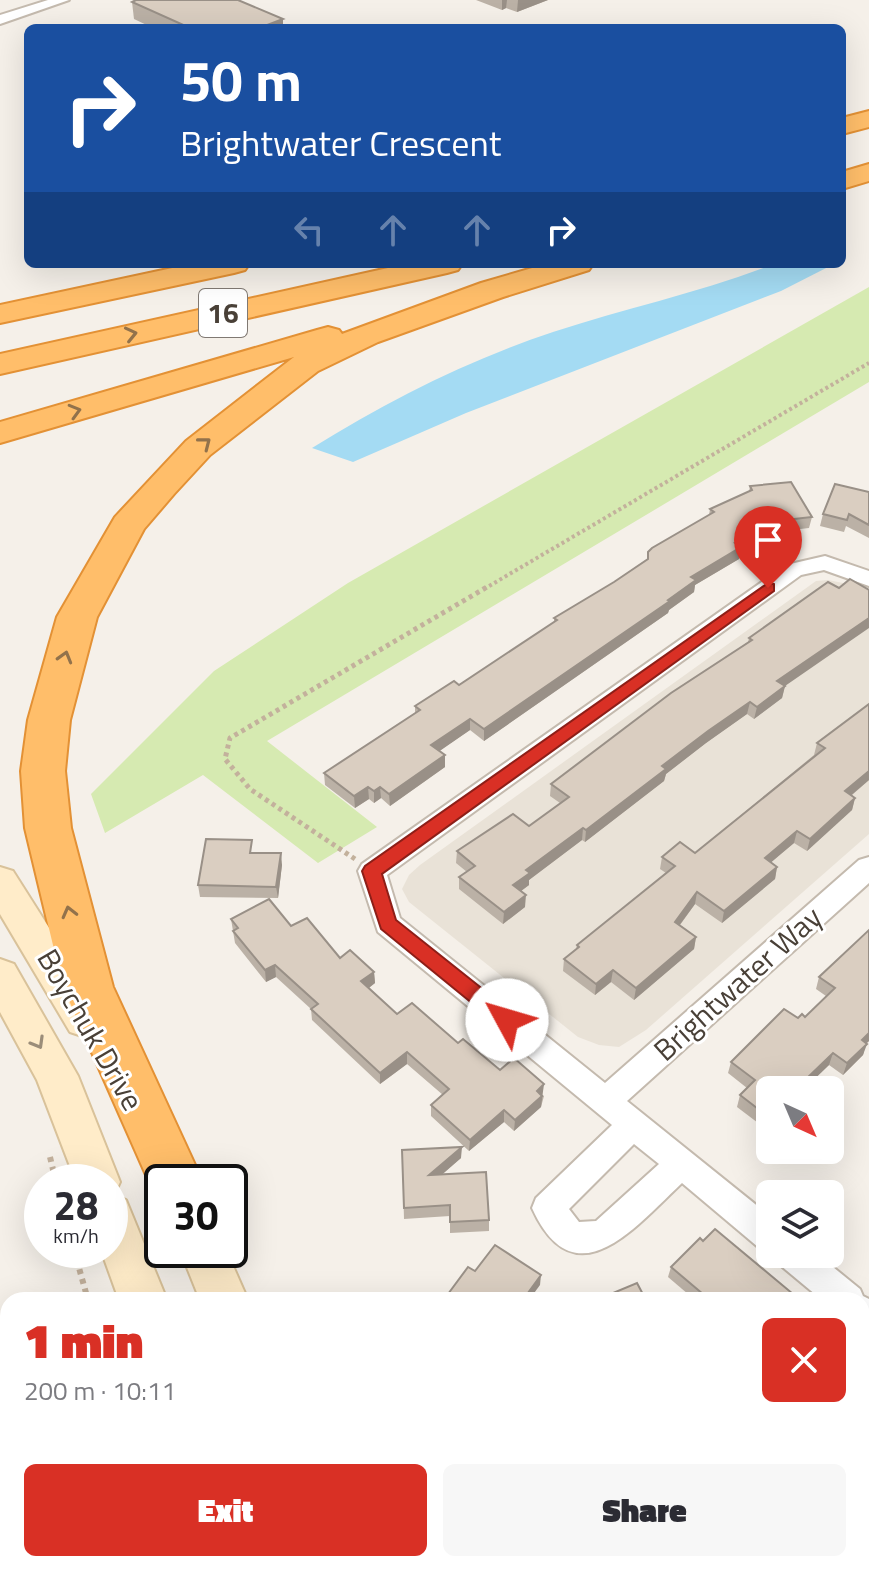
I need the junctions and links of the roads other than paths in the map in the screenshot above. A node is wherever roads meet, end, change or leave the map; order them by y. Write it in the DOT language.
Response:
graph roads {
  1 [pos="62,0"];
  2 [pos="0,20"];
  3 [pos="869,108"];
  4 [pos="846,113"];
  5 [pos="869,119"];
  6 [pos="846,125"];
  7 [pos="869,164"];
  8 [pos="846,169"];
  9 [pos="869,172"];
  10 [pos="846,180"];
  11 [pos="215,268"];
  12 [pos="429,268"];
  13 [pos="565,268"];
  14 [pos="41,276"];
  15 [pos="0,286"];
  16 [pos="492,290"];
  17 [pos="0,314"];
  18 [pos="0,364"];
  19 [pos="0,433"];
  20 [pos="869,579"];
  21 [pos="869,867"];
  22 [pos="0,881"];
  23 [pos="0,975"];
  24 [pos="607,1100"];
  25 [pos="634,1124"];
  26 [pos="682,1163"];
  27 [pos="91,1164"];
  28 [pos="166,1164"];
  29 [pos="167,1164"];
  30 [pos="756,1224"];
  31 [pos="128,1261"];
  32 [pos="211,1268"];
  33 [pos="809,1268"];
  34 [pos="140,1292"];
  35 [pos="221,1292"];
  36 [pos="838,1292"];
  1 -- 2 [label="street"];
  3 -- 4 [label="highway"];
  5 -- 6 [label="highway"];
  7 -- 8 [label="highway"];
  9 -- 10 [label="highway"];
  11 -- 17 [label="highway, 16"];
  18 -- 12 [label="highway, 16, one-way"];
  13 -- 16 [label="highway"];
  14 -- 15 [label="highway"];
  19 -- 16 [label="highway, one-way"];
  29 -- 16 [label="highway, one-way"];
  20 -- 24 [label="street"];
  21 -- 24 [label="street, Brightwater Way"];
  22 -- 28 [label="main road, Boychuk Drive"];
  23 -- 27 [label="main road, Boychuk Drive, one-way"];
  24 -- 25 [label="street"];
  25 -- 26 [label="street"];
  25 -- 26 [label="street"];
  26 -- 30 [label="street"];
  31 -- 34 [label="main road"];
  32 -- 35 [label="main road"];
  33 -- 36 [label="street"];
}
